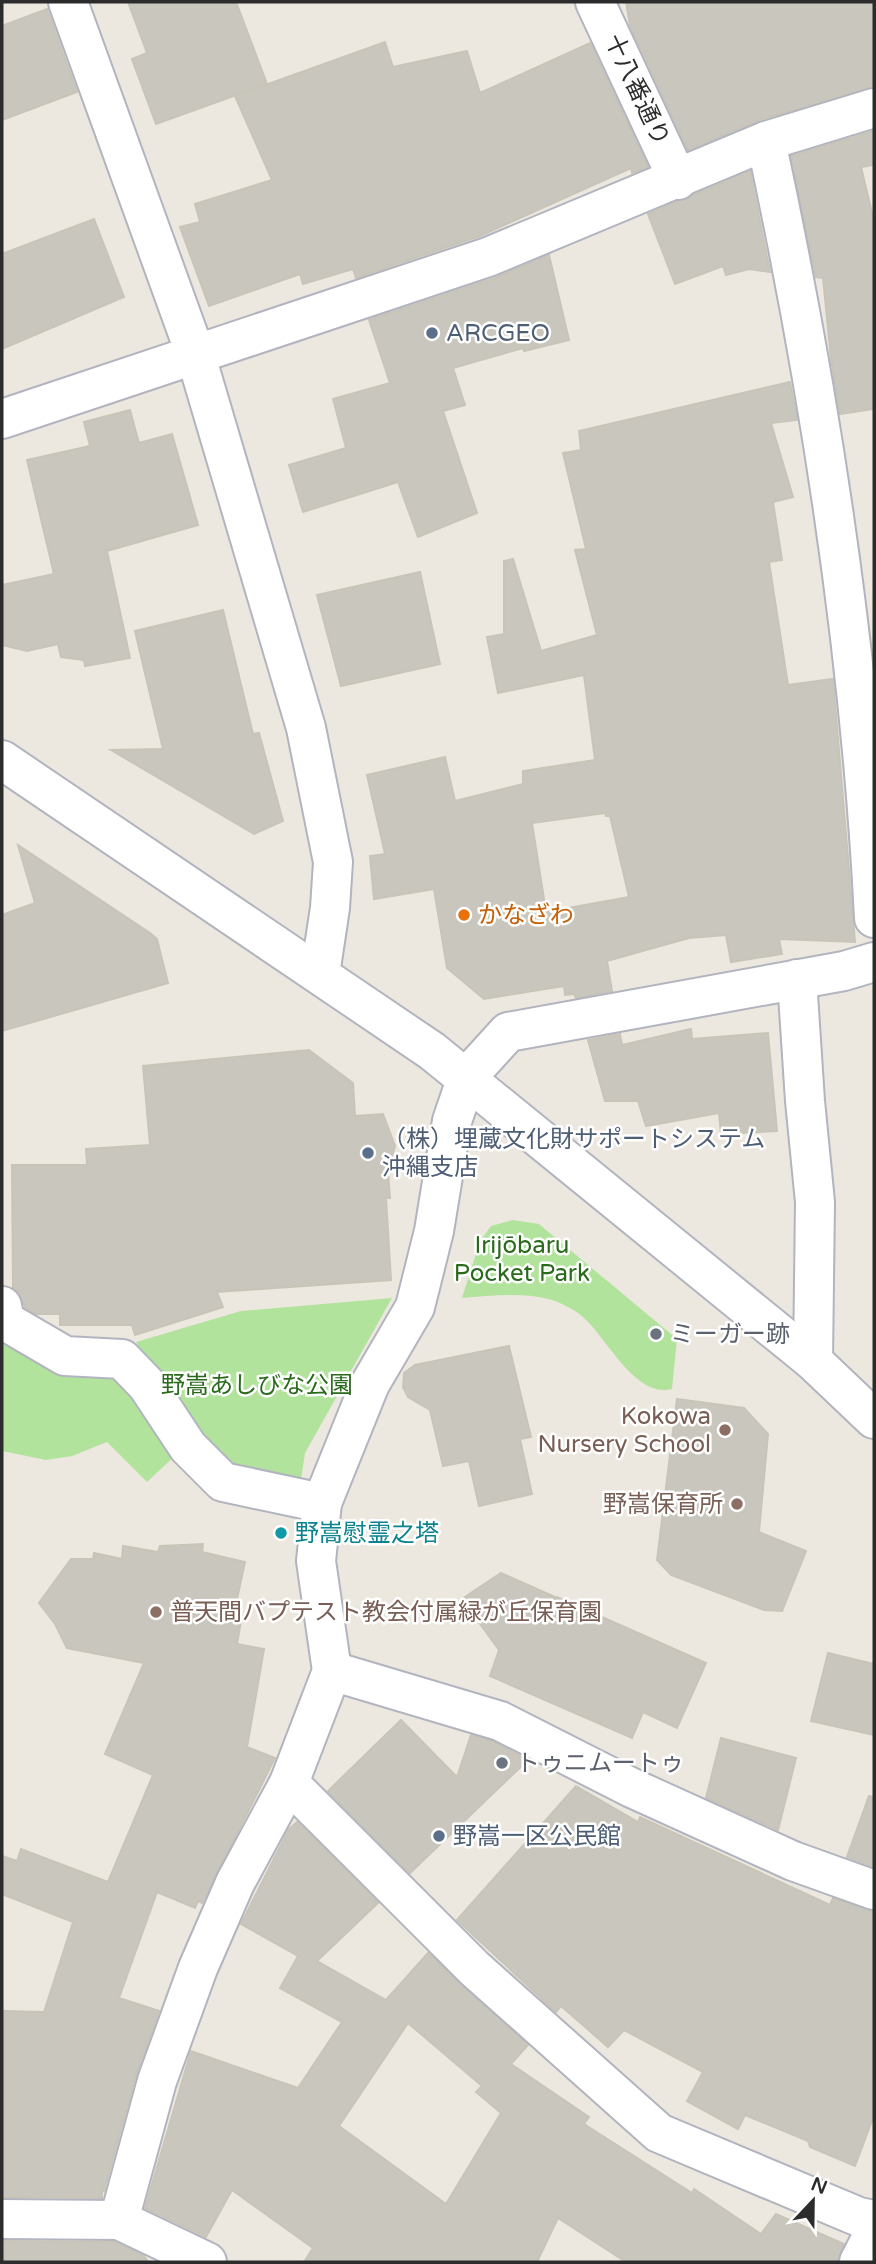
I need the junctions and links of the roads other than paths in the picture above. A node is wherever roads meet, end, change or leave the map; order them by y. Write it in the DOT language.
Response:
graph roads {
  1 [pos="68,2"];
  2 [pos="595,2"];
  3 [pos="874,108"];
  4 [pos="766,141"];
  5 [pos="678,180"];
  6 [pos="195,353"];
  7 [pos="2,419"];
  8 [pos="2,760"];
  9 [pos="874,918"];
  10 [pos="874,962"];
  11 [pos="320,974"];
  12 [pos="797,979"];
  13 [pos="467,1077"];
  14 [pos="2,1306"];
  15 [pos="813,1361"];
  16 [pos="874,1419"];
  17 [pos="322,1503"];
  18 [pos="332,1671"];
  19 [pos="289,1783"];
  20 [pos="874,1890"];
  21 [pos="2,2219"];
  22 [pos="119,2220"];
  23 [pos="874,2220"];
  24 [pos="874,2233"];
  25 [pos="207,2262"];
  26 [pos="859,2262"];
  1 -- 6 [label="street"];
  2 -- 5 [label="street, 十八番通り"];
  3 -- 4 [label="street"];
  4 -- 5 [label="street"];
  4 -- 9 [label="street"];
  5 -- 6 [label="street"];
  6 -- 7 [label="street"];
  6 -- 11 [label="street"];
  8 -- 11 [label="street"];
  10 -- 12 [label="street"];
  11 -- 13 [label="street"];
  12 -- 13 [label="street"];
  12 -- 15 [label="street"];
  13 -- 15 [label="street"];
  13 -- 17 [label="street"];
  14 -- 17 [label="street"];
  15 -- 16 [label="street"];
  17 -- 18 [label="street"];
  18 -- 19 [label="street"];
  18 -- 20 [label="street"];
  19 -- 22 [label="street"];
  19 -- 23 [label="street"];
  21 -- 22 [label="street"];
  22 -- 25 [label="street"];
  24 -- 26 [label="street"];
}
